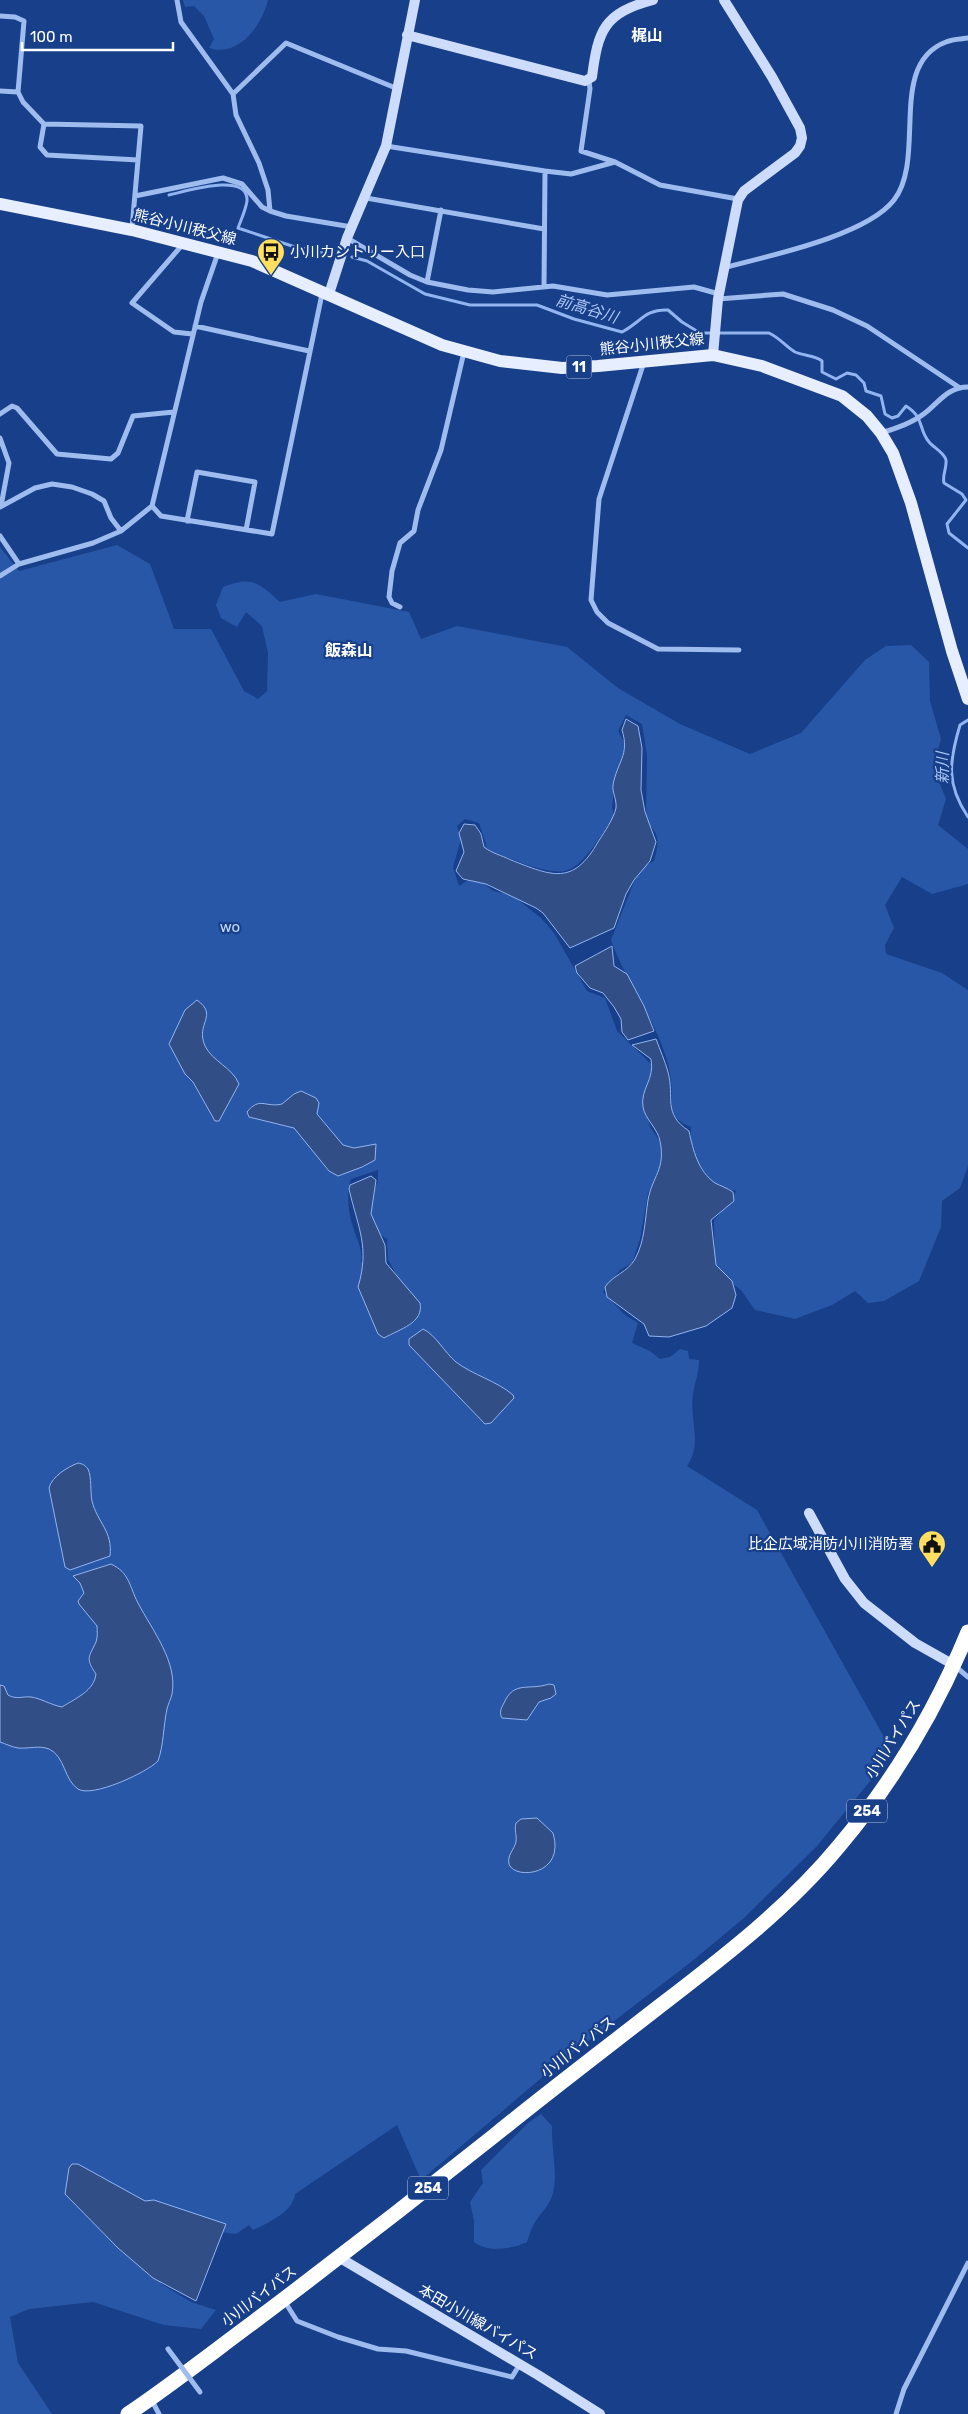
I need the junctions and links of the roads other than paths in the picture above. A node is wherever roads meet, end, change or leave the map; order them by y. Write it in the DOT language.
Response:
graph roads {
  1 [pos="177,0"];
  2 [pos="415,0"];
  3 [pos="652,0"];
  4 [pos="724,0"];
  5 [pos="0,16"];
  6 [pos="407,35"];
  7 [pos="968,38"];
  8 [pos="589,80"];
  9 [pos="398,89"];
  10 [pos="0,91"];
  11 [pos="18,92"];
  12 [pos="233,94"];
  13 [pos="44,124"];
  14 [pos="386,146"];
  15 [pos="138,160"];
  16 [pos="615,162"];
  17 [pos="545,171"];
  18 [pos="135,196"];
  19 [pos="366,198"];
  20 [pos="738,200"];
  21 [pos="0,204"];
  22 [pos="441,210"];
  23 [pos="270,212"];
  24 [pos="352,226"];
  25 [pos="544,229"];
  26 [pos="132,230"];
  27 [pos="348,238"];
  28 [pos="185,242"];
  29 [pos="219,251"];
  30 [pos="723,268"];
  31 [pos="427,282"];
  32 [pos="544,287"];
  33 [pos="326,293"];
  34 [pos="718,297"];
  35 [pos="194,326"];
  36 [pos="192,334"];
  37 [pos="309,350"];
  38 [pos="464,352"];
  39 [pos="713,355"];
  40 [pos="644,362"];
  41 [pos="968,387"];
  42 [pos="960,388"];
  43 [pos="174,412"];
  44 [pos="0,414"];
  45 [pos="881,433"];
  46 [pos="0,438"];
  47 [pos="152,506"];
  48 [pos="1,507"];
  49 [pos="187,521"];
  50 [pos="246,530"];
  51 [pos="121,531"];
  52 [pos="0,536"];
  53 [pos="19,564"];
  54 [pos="0,576"];
  55 [pos="400,607"];
  56 [pos="739,650"];
  57 [pos="968,699"];
  58 [pos="809,1513"];
  59 [pos="968,1632"];
  60 [pos="954,1665"];
  61 [pos="968,1677"];
  62 [pos="340,2258"];
  63 [pos="968,2263"];
  64 [pos="283,2299"];
  65 [pos="168,2349"];
  66 [pos="520,2364"];
  67 [pos="200,2392"];
  68 [pos="151,2398"];
  69 [pos="128,2414"];
  70 [pos="159,2414"];
  71 [pos="600,2414"];
  72 [pos="896,2414"];
  1 -- 12 [label="street"];
  2 -- 6 [label="street"];
  3 -- 8 [label="street"];
  4 -- 20 [label="street"];
  5 -- 11 [label="street"];
  6 -- 8 [label="street"];
  6 -- 9 [label="street"];
  7 -- 30 [label="street"];
  8 -- 16 [label="street"];
  9 -- 12 [label="street"];
  9 -- 14 [label="street"];
  10 -- 11 [label="street"];
  11 -- 13 [label="street"];
  12 -- 23 [label="street"];
  13 -- 15 [label="street"];
  13 -- 15 [label="street"];
  14 -- 17 [label="street"];
  14 -- 19 [label="street"];
  15 -- 18 [label="street"];
  16 -- 17 [label="street"];
  16 -- 20 [label="street"];
  17 -- 25 [label="street"];
  18 -- 23 [label="street"];
  18 -- 26 [label="street"];
  19 -- 22 [label="street"];
  19 -- 24 [label="street"];
  20 -- 30 [label="street"];
  21 -- 26 [label="main road, 熊谷小川秩父線 / 11"];
  22 -- 25 [label="street"];
  22 -- 31 [label="street"];
  23 -- 24 [label="street"];
  24 -- 27 [label="street"];
  25 -- 32 [label="street"];
  26 -- 28 [label="main road, 熊谷小川秩父線 / 11"];
  27 -- 31 [label="street"];
  27 -- 33 [label="street"];
  28 -- 29 [label="main road, 熊谷小川秩父線 / 11"];
  28 -- 36 [label="street"];
  29 -- 33 [label="main road, 熊谷小川秩父線 / 11"];
  29 -- 35 [label="street"];
  30 -- 34 [label="street"];
  31 -- 32 [label="street"];
  32 -- 34 [label="street"];
  33 -- 37 [label="street"];
  33 -- 38 [label="main road, 熊谷小川秩父線 / 11"];
  34 -- 39 [label="street"];
  34 -- 42 [label="street"];
  35 -- 36 [label="street"];
  35 -- 37 [label="street"];
  36 -- 43 [label="street"];
  37 -- 50 [label="street"];
  38 -- 40 [label="main road, 熊谷小川秩父線 / 11"];
  38 -- 55 [label="street"];
  39 -- 40 [label="main road, 熊谷小川秩父線 / 11"];
  39 -- 45 [label="main road, 熊谷小川秩父線 / 11"];
  40 -- 56 [label="street"];
  41 -- 42 [label="street"];
  42 -- 45 [label="street"];
  43 -- 44 [label="street"];
  43 -- 47 [label="street"];
  45 -- 57 [label="main road, 熊谷小川秩父線 / 11"];
  46 -- 48 [label="street"];
  47 -- 49 [label="street"];
  47 -- 51 [label="street"];
  48 -- 51 [label="street"];
  49 -- 50 [label="street"];
  49 -- 50 [label="street"];
  51 -- 53 [label="street"];
  52 -- 53 [label="street"];
  53 -- 54 [label="street"];
  58 -- 60 [label="street"];
  59 -- 60 [label="highway, 小川バイパス / 254"];
  60 -- 61 [label="street"];
  60 -- 62 [label="highway, 小川バイパス / 254"];
  62 -- 64 [label="highway, 小川バイパス / 254"];
  62 -- 66 [label="street, 本田小川線バイパス"];
  63 -- 72 [label="street"];
  64 -- 66 [label="street"];
  64 -- 68 [label="highway, 小川バイパス / 254"];
  65 -- 67 [label="street, bridge"];
  66 -- 71 [label="street, 本田小川線バイパス"];
  68 -- 69 [label="highway, 小川バイパス / 254"];
  68 -- 70 [label="street"];
}
